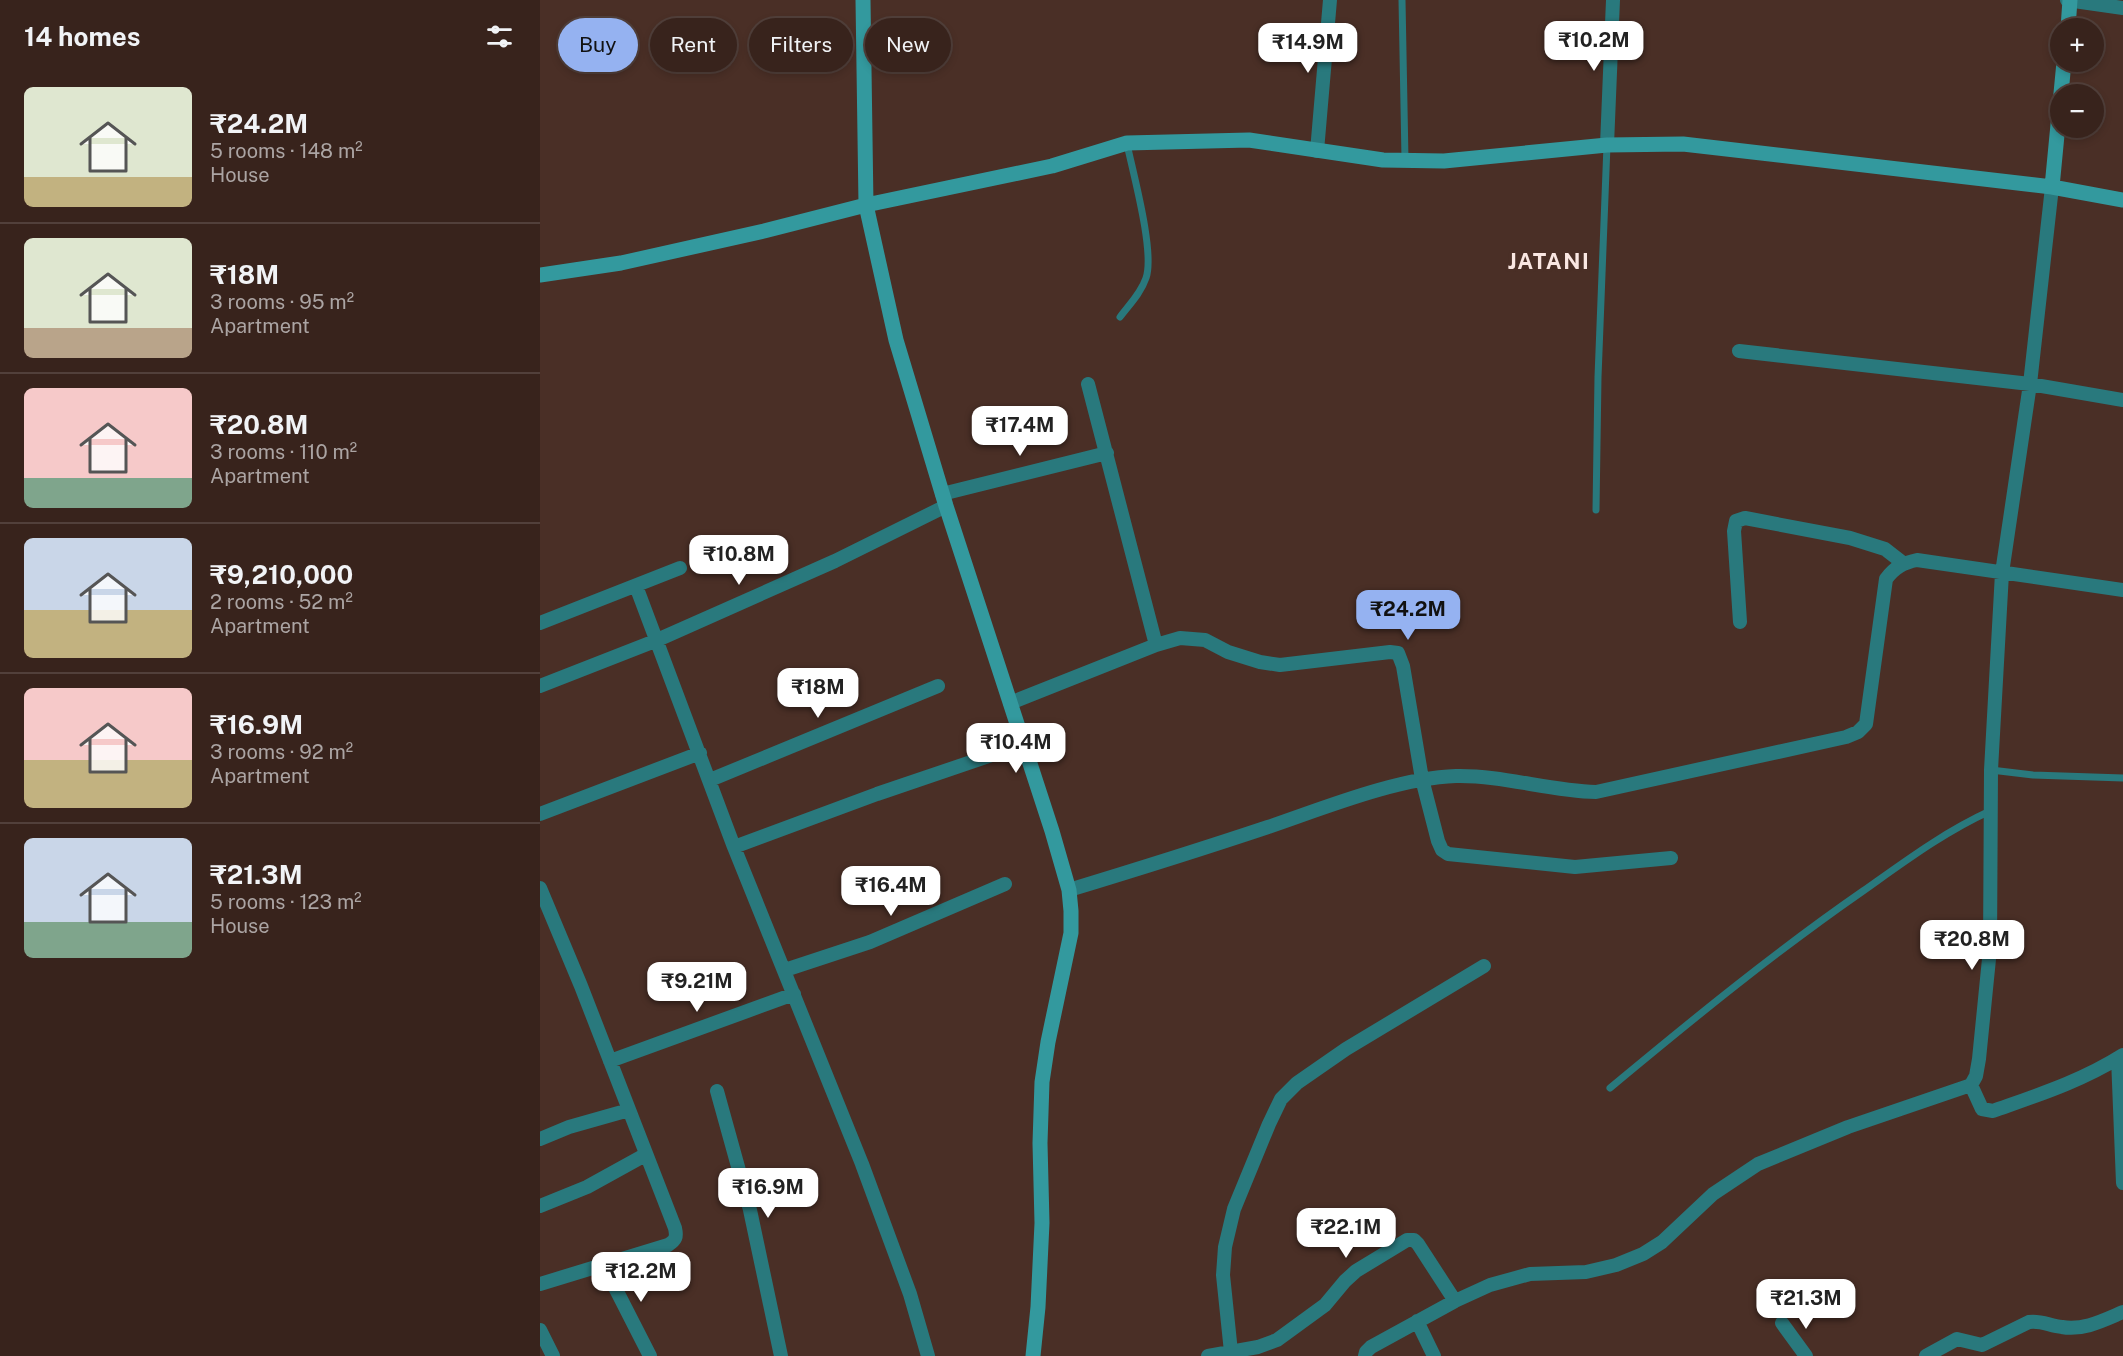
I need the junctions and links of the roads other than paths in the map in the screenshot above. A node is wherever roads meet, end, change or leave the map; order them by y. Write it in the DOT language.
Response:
graph roads {
  1 [pos="863,0"];
  2 [pos="1330,0"];
  3 [pos="1402,0"];
  4 [pos="1613,0"];
  5 [pos="2069,0"];
  6 [pos="2123,8"];
  7 [pos="2068,18"];
  8 [pos="2063,72"];
  9 [pos="1127,143"];
  10 [pos="1607,144"];
  11 [pos="1317,151"];
  12 [pos="1405,160"];
  13 [pos="2052,187"];
  14 [pos="2123,200"];
  15 [pos="866,205"];
  16 [pos="540,275"];
  17 [pos="1120,317"];
  18 [pos="1739,351"];
  19 [pos="1088,384"];
  20 [pos="2030,384"];
  21 [pos="2123,400"];
  22 [pos="1107,453"];
  23 [pos="944,500"];
  24 [pos="1596,510"];
  25 [pos="1904,563"];
  26 [pos="680,568"];
  27 [pos="2002,573"];
  28 [pos="636,586"];
  29 [pos="2123,590"];
  30 [pos="1740,622"];
  31 [pos="540,623"];
  32 [pos="655,641"];
  33 [pos="1156,645"];
  34 [pos="540,686"];
  35 [pos="938,687"];
  36 [pos="1010,703"];
  37 [pos="1024,744"];
  38 [pos="700,753"];
  39 [pos="1991,770"];
  40 [pos="2123,778"];
  41 [pos="1422,779"];
  42 [pos="710,780"];
  43 [pos="1990,811"];
  44 [pos="540,814"];
  45 [pos="734,847"];
  46 [pos="1671,858"];
  47 [pos="1005,884"];
  48 [pos="540,888"];
  49 [pos="1069,890"];
  50 [pos="1484,966"];
  51 [pos="785,970"];
  52 [pos="794,994"];
  53 [pos="2120,1057"];
  54 [pos="610,1060"];
  55 [pos="1971,1085"];
  56 [pos="1610,1088"];
  57 [pos="717,1091"];
  58 [pos="629,1110"];
  59 [pos="540,1139"];
  60 [pos="645,1155"];
  61 [pos="2123,1183"];
  62 [pos="540,1206"];
  63 [pos="603,1264"];
  64 [pos="540,1284"];
  65 [pos="1455,1301"];
  66 [pos="2123,1311"];
  67 [pos="1417,1321"];
  68 [pos="1782,1323"];
  69 [pos="540,1330"];
  70 [pos="1231,1353"];
  71 [pos="553,1356"];
  72 [pos="650,1356"];
  73 [pos="782,1356"];
  74 [pos="928,1356"];
  75 [pos="1033,1356"];
  76 [pos="1208,1356"];
  77 [pos="1214,1356"];
  78 [pos="1365,1356"];
  79 [pos="1434,1356"];
  80 [pos="1806,1356"];
  81 [pos="1926,1356"];
  1 -- 15 [label="street"];
  2 -- 11 [label="street"];
  3 -- 12 [label="lane"];
  4 -- 10 [label="street"];
  5 -- 6 [label="street"];
  5 -- 7 [label="street"];
  8 -- 13 [label="street"];
  9 -- 11 [label="street"];
  9 -- 15 [label="street"];
  9 -- 17 [label="lane"];
  10 -- 12 [label="street"];
  10 -- 13 [label="street"];
  10 -- 24 [label="lane"];
  11 -- 12 [label="street"];
  13 -- 14 [label="street"];
  13 -- 20 [label="street"];
  15 -- 16 [label="street"];
  15 -- 23 [label="street"];
  18 -- 20 [label="street"];
  19 -- 22 [label="street"];
  20 -- 21 [label="street"];
  20 -- 27 [label="street"];
  22 -- 23 [label="street"];
  22 -- 33 [label="street"];
  23 -- 32 [label="street"];
  23 -- 36 [label="street"];
  25 -- 27 [label="street"];
  25 -- 30 [label="street"];
  25 -- 41 [label="street"];
  26 -- 28 [label="street"];
  27 -- 29 [label="street"];
  27 -- 39 [label="street"];
  28 -- 31 [label="street"];
  28 -- 32 [label="street"];
  32 -- 34 [label="street"];
  32 -- 38 [label="street"];
  33 -- 36 [label="street"];
  33 -- 41 [label="street"];
  35 -- 42 [label="street"];
  36 -- 37 [label="street"];
  37 -- 45 [label="street"];
  37 -- 49 [label="street"];
  38 -- 42 [label="street"];
  38 -- 44 [label="street"];
  39 -- 40 [label="lane"];
  39 -- 43 [label="street"];
  41 -- 46 [label="street"];
  41 -- 49 [label="street"];
  42 -- 45 [label="street"];
  43 -- 55 [label="street"];
  43 -- 56 [label="lane"];
  45 -- 51 [label="street"];
  47 -- 51 [label="street"];
  48 -- 54 [label="street"];
  49 -- 75 [label="street"];
  50 -- 70 [label="street"];
  51 -- 52 [label="street"];
  52 -- 54 [label="street"];
  52 -- 74 [label="street"];
  53 -- 55 [label="street"];
  53 -- 61 [label="street"];
  54 -- 58 [label="street"];
  55 -- 65 [label="street"];
  57 -- 73 [label="street"];
  58 -- 59 [label="street"];
  58 -- 60 [label="street"];
  60 -- 62 [label="street"];
  60 -- 63 [label="street"];
  63 -- 64 [label="street"];
  63 -- 72 [label="street"];
  65 -- 67 [label="street"];
  65 -- 70 [label="street"];
  66 -- 81 [label="street"];
  67 -- 78 [label="street"];
  67 -- 79 [label="street"];
  68 -- 80 [label="street"];
  69 -- 71 [label="street"];
  70 -- 77 [label="street"];
  76 -- 77 [label="street"];
}
